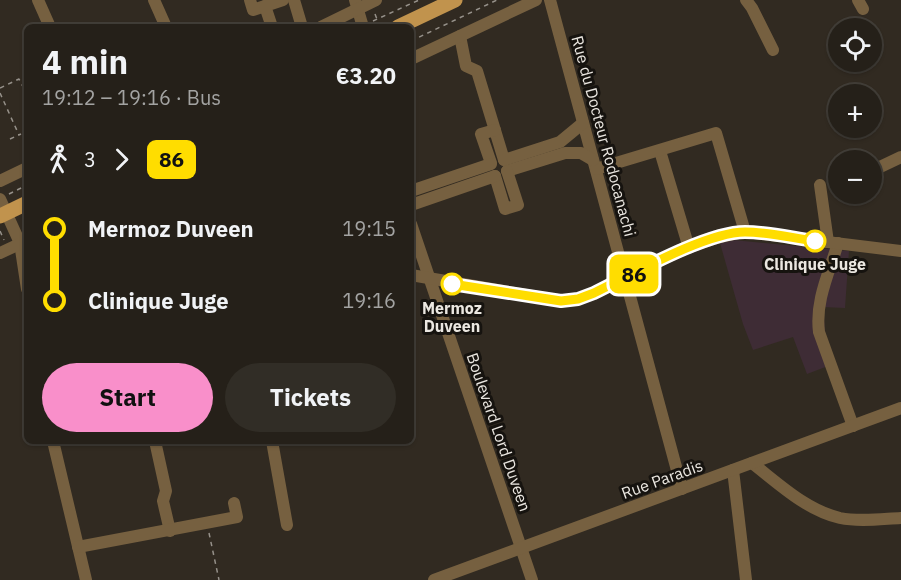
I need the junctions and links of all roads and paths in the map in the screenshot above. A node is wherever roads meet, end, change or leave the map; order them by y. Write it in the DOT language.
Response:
graph roads {
  1 [pos="38,0"];
  2 [pos="154,0"];
  3 [pos="250,0"];
  4 [pos="280,0"];
  5 [pos="294,0"];
  6 [pos="419,0"];
  7 [pos="455,0"];
  8 [pos="497,0"];
  9 [pos="536,0"];
  10 [pos="550,0"];
  11 [pos="746,0"];
  12 [pos="373,2"];
  13 [pos="356,5"];
  14 [pos="265,6"];
  15 [pos="377,20"];
  16 [pos="49,24"];
  17 [pos="165,24"];
  18 [pos="271,24"];
  19 [pos="301,24"];
  20 [pos="326,24"];
  21 [pos="362,24"];
  22 [pos="368,24"];
  23 [pos="379,24"];
  24 [pos="404,24"];
  25 [pos="460,36"];
  26 [pos="414,40"];
  27 [pos="773,50"];
  28 [pos="414,58"];
  29 [pos="0,88"];
  30 [pos="24,88"];
  31 [pos="0,93"];
  32 [pos="584,123"];
  33 [pos="10,139"];
  34 [pos="660,151"];
  35 [pos="901,157"];
  36 [pos="595,165"];
  37 [pos="882,165"];
  38 [pos="499,168"];
  39 [pos="24,169"];
  40 [pos="0,181"];
  41 [pos="820,185"];
  42 [pos="24,188"];
  43 [pos="414,190"];
  44 [pos="24,203"];
  45 [pos="414,204"];
  46 [pos="4,205"];
  47 [pos="745,232"];
  48 [pos="414,233"];
  49 [pos="24,239"];
  50 [pos="24,241"];
  51 [pos="833,243"];
  52 [pos="688,248"];
  53 [pos="901,251"];
  54 [pos="0,253"];
  55 [pos="414,276"];
  56 [pos="626,277"];
  57 [pos="429,279"];
  58 [pos="901,408"];
  59 [pos="853,426"];
  60 [pos="54,444"];
  61 [pos="156,444"];
  62 [pos="273,444"];
  63 [pos="752,463"];
  64 [pos="733,470"];
  65 [pos="682,489"];
  66 [pos="234,503"];
  67 [pos="901,518"];
  68 [pos="287,525"];
  69 [pos="170,531"];
  70 [pos="211,542"];
  71 [pos="78,547"];
  72 [pos="521,548"];
  73 [pos="86,580"];
  74 [pos="219,580"];
  75 [pos="434,580"];
  76 [pos="532,580"];
  77 [pos="746,580"];
  1 -- 16 [label="street"];
  2 -- 17 [label="street"];
  3 -- 14 [label="street"];
  4 -- 14 [label="street"];
  5 -- 19 [label="street"];
  6 -- 15 [label="path"];
  7 -- 24 [label="main road"];
  8 -- 26 [label="path"];
  9 -- 25 [label="street"];
  10 -- 32 [label="street, Rue du Docteur Rodocanachi"];
  11 -- 27 [label="street"];
  12 -- 13 [label="street"];
  12 -- 15 [label="path"];
  13 -- 20 [label="street"];
  13 -- 21 [label="street"];
  14 -- 18 [label="street"];
  15 -- 22 [label="path"];
  15 -- 23 [label="path"];
  25 -- 28 [label="street"];
  25 -- 38 [label="street"];
  29 -- 30 [label="path"];
  31 -- 33 [label="path"];
  32 -- 36 [label="street, Rue du Docteur Rodocanachi"];
  32 -- 38 [label="street"];
  34 -- 36 [label="street"];
  34 -- 47 [label="street"];
  34 -- 52 [label="street"];
  35 -- 37 [label="street"];
  36 -- 38 [label="street"];
  36 -- 56 [label="street, Rue du Docteur Rodocanachi"];
  38 -- 43 [label="street"];
  38 -- 45 [label="street"];
  39 -- 40 [label="street"];
  41 -- 51 [label="street"];
  42 -- 46 [label="path"];
  44 -- 46 [label="main road"];
  46 -- 49 [label="street"];
  47 -- 51 [label="street"];
  47 -- 52 [label="street"];
  48 -- 57 [label="street, Boulevard Lord Duveen"];
  50 -- 54 [label="street"];
  51 -- 53 [label="street"];
  51 -- 59 [label="street"];
  52 -- 56 [label="street"];
  55 -- 57 [label="street"];
  56 -- 57 [label="street"];
  56 -- 65 [label="street, Rue du Docteur Rodocanachi"];
  57 -- 72 [label="street, Boulevard Lord Duveen"];
  58 -- 59 [label="street, Rue Paradis"];
  59 -- 63 [label="street, Rue Paradis"];
  60 -- 71 [label="street"];
  61 -- 69 [label="street"];
  62 -- 68 [label="street"];
  63 -- 64 [label="street, Rue Paradis"];
  63 -- 67 [label="street"];
  64 -- 65 [label="street, Rue Paradis"];
  64 -- 77 [label="street"];
  65 -- 72 [label="street, Rue Paradis"];
  66 -- 69 [label="street"];
  69 -- 71 [label="street"];
  70 -- 74 [label="path"];
  71 -- 73 [label="street"];
  72 -- 75 [label="street, Rue Paradis"];
  72 -- 76 [label="street, Boulevard Lord Duveen"];
}
